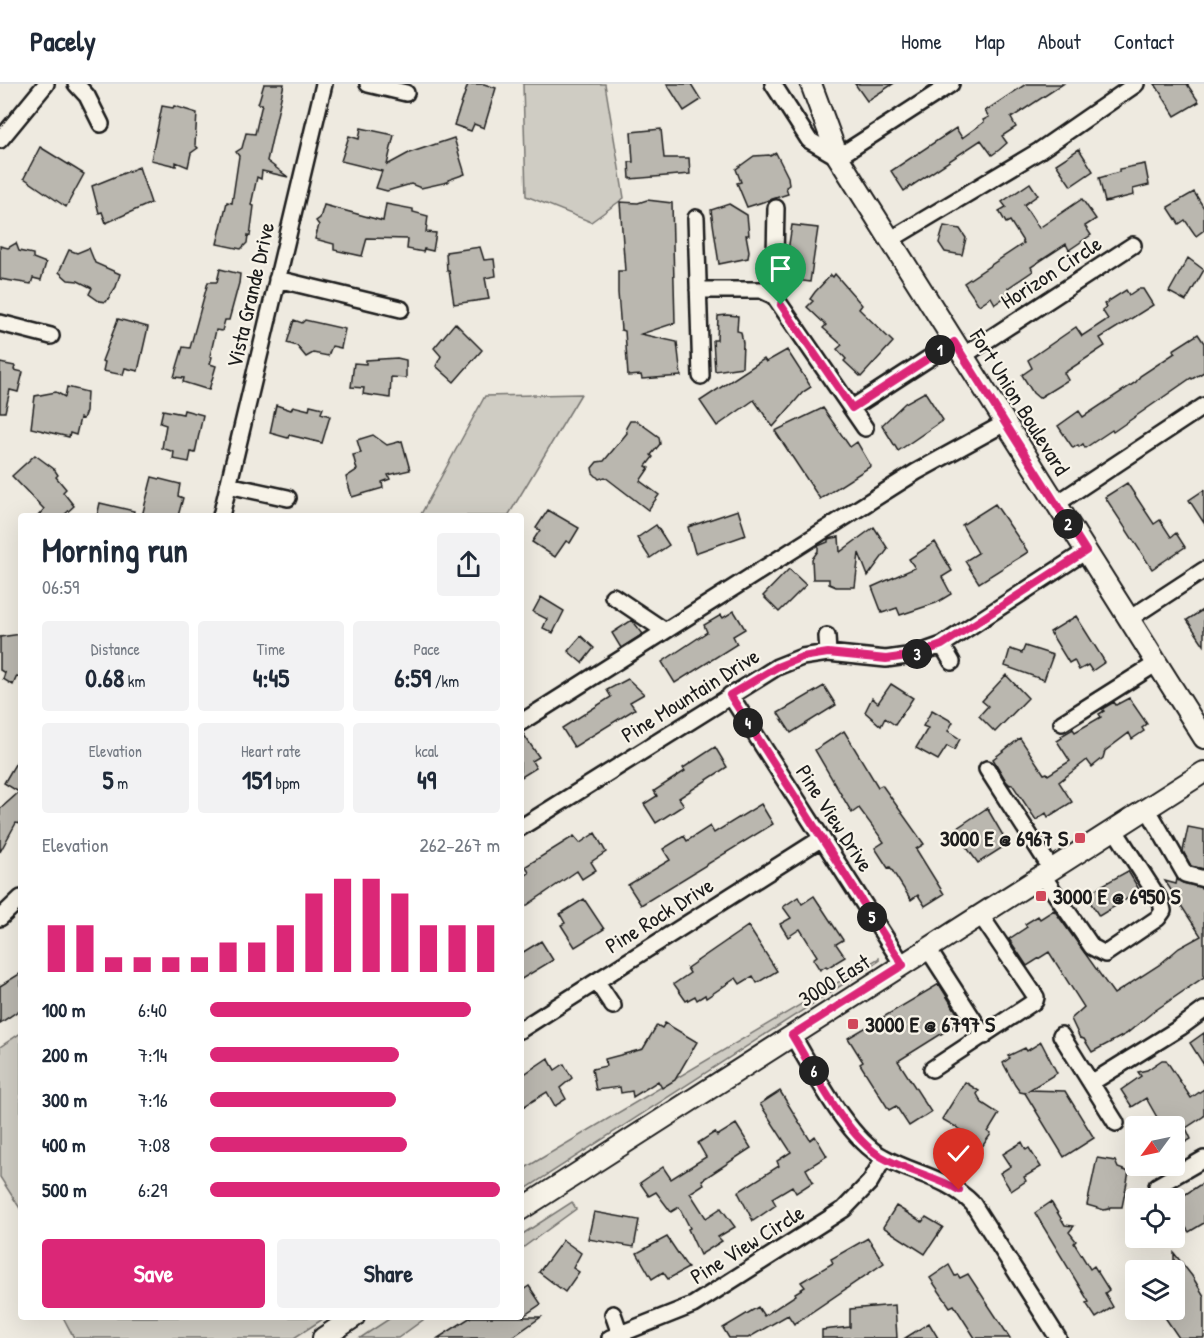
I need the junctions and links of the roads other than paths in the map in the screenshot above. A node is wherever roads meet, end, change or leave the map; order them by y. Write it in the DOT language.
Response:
graph roads {
  1 [pos="46,84"];
  2 [pos="76,84"];
  3 [pos="324,84"];
  4 [pos="368,84"];
  5 [pos="773,84"];
  6 [pos="811,84"];
  7 [pos="951,84"];
  8 [pos="1136,84"];
  9 [pos="406,93"];
  10 [pos="101,124"];
  11 [pos="0,140"];
  12 [pos="838,157"];
  13 [pos="776,208"];
  14 [pos="696,218"];
  15 [pos="890,240"];
  16 [pos="1133,245"];
  17 [pos="277,279"];
  18 [pos="698,291"];
  19 [pos="768,292"];
  20 [pos="401,309"];
  21 [pos="0,323"];
  22 [pos="51,336"];
  23 [pos="958,349"];
  24 [pos="700,376"];
  25 [pos="1204,406"];
  26 [pos="852,408"];
  27 [pos="1005,423"];
  28 [pos="865,428"];
  29 [pos="228,485"];
  30 [pos="288,498"];
  31 [pos="1056,504"];
  32 [pos="222,513"];
  33 [pos="1086,551"];
  34 [pos="1204,570"];
  35 [pos="613,596"];
  36 [pos="1129,619"];
  37 [pos="665,631"];
  38 [pos="827,636"];
  39 [pos="942,645"];
  40 [pos="828,653"];
  41 [pos="952,662"];
  42 [pos="1156,663"];
  43 [pos="730,695"];
  44 [pos="524,720"];
  45 [pos="1062,723"];
  46 [pos="1204,738"];
  47 [pos="987,769"];
  48 [pos="1204,772"];
  49 [pos="1147,808"];
  50 [pos="524,825"];
  51 [pos="1114,830"];
  52 [pos="822,838"];
  53 [pos="1048,873"];
  54 [pos="1204,879"];
  55 [pos="18,901"];
  56 [pos="981,915"];
  57 [pos="0,918"];
  58 [pos="928,949"];
  59 [pos="903,965"];
  60 [pos="597,982"];
  61 [pos="613,1006"];
  62 [pos="1204,1010"];
  63 [pos="524,1028"];
  64 [pos="792,1035"];
  65 [pos="1060,1035"];
  66 [pos="984,1036"];
  67 [pos="932,1069"];
  68 [pos="1091,1083"];
  69 [pos="1116,1123"];
  70 [pos="884,1158"];
  71 [pos="1204,1159"];
  72 [pos="1157,1186"];
  73 [pos="524,1207"];
  74 [pos="613,1314"];
  75 [pos="350,1320"];
  76 [pos="615,1336"];
  77 [pos="323,1338"];
  78 [pos="1058,1338"];
  1 -- 11 [label="street"];
  2 -- 10 [label="street"];
  3 -- 17 [label="street, Vista Grande Drive"];
  4 -- 9 [label="street"];
  5 -- 12 [label="street"];
  6 -- 12 [label="main road, Fort Union Boulevard"];
  7 -- 12 [label="street"];
  8 -- 15 [label="street"];
  12 -- 15 [label="main road, Fort Union Boulevard"];
  13 -- 19 [label="street"];
  14 -- 18 [label="street"];
  15 -- 23 [label="main road, Fort Union Boulevard"];
  16 -- 23 [label="street, Horizon Circle"];
  17 -- 20 [label="street"];
  17 -- 29 [label="street, Vista Grande Drive"];
  18 -- 19 [label="street"];
  18 -- 24 [label="street"];
  19 -- 26 [label="street"];
  21 -- 22 [label="street"];
  23 -- 26 [label="street, Horizon Circle"];
  23 -- 27 [label="main road, Fort Union Boulevard"];
  25 -- 31 [label="street"];
  26 -- 28 [label="street"];
  27 -- 31 [label="main road, Fort Union Boulevard"];
  27 -- 37 [label="street"];
  29 -- 30 [label="street"];
  29 -- 32 [label="street, Vista Grande Drive"];
  31 -- 33 [label="main road, Fort Union Boulevard"];
  33 -- 36 [label="main road, Fort Union Boulevard"];
  33 -- 39 [label="street, Pine Mountain Drive"];
  34 -- 36 [label="street"];
  35 -- 37 [label="street"];
  36 -- 42 [label="main road, Fort Union Boulevard"];
  37 -- 44 [label="street"];
  38 -- 40 [label="street"];
  39 -- 40 [label="street, Pine Mountain Drive"];
  39 -- 41 [label="street"];
  40 -- 43 [label="street, Pine Mountain Drive"];
  42 -- 45 [label="street"];
  42 -- 46 [label="main road, Fort Union Boulevard"];
  43 -- 50 [label="street, Pine Mountain Drive"];
  43 -- 52 [label="street, Pine View Drive"];
  47 -- 53 [label="street"];
  48 -- 49 [label="main road, 3000 East"];
  49 -- 51 [label="main road, 3000 East"];
  49 -- 54 [label="street"];
  51 -- 53 [label="main road, 3000 East"];
  51 -- 53 [label="street"];
  52 -- 59 [label="street, Pine View Drive"];
  52 -- 60 [label="street, Pine Rock Drive"];
  53 -- 56 [label="main road, 3000 East"];
  55 -- 57 [label="street"];
  56 -- 58 [label="main road, 3000 East"];
  56 -- 66 [label="street"];
  58 -- 59 [label="main road, 3000 East"];
  58 -- 66 [label="street"];
  59 -- 64 [label="main road, 3000 East"];
  60 -- 61 [label="street"];
  60 -- 63 [label="street, Pine Rock Drive"];
  62 -- 68 [label="street"];
  64 -- 70 [label="street"];
  64 -- 73 [label="main road, 3000 East"];
  65 -- 68 [label="street"];
  66 -- 67 [label="street"];
  68 -- 69 [label="street"];
  70 -- 76 [label="street, Pine View Circle"];
  70 -- 78 [label="street"];
  71 -- 72 [label="street"];
  74 -- 76 [label="street"];
  75 -- 77 [label="main road"];
}
